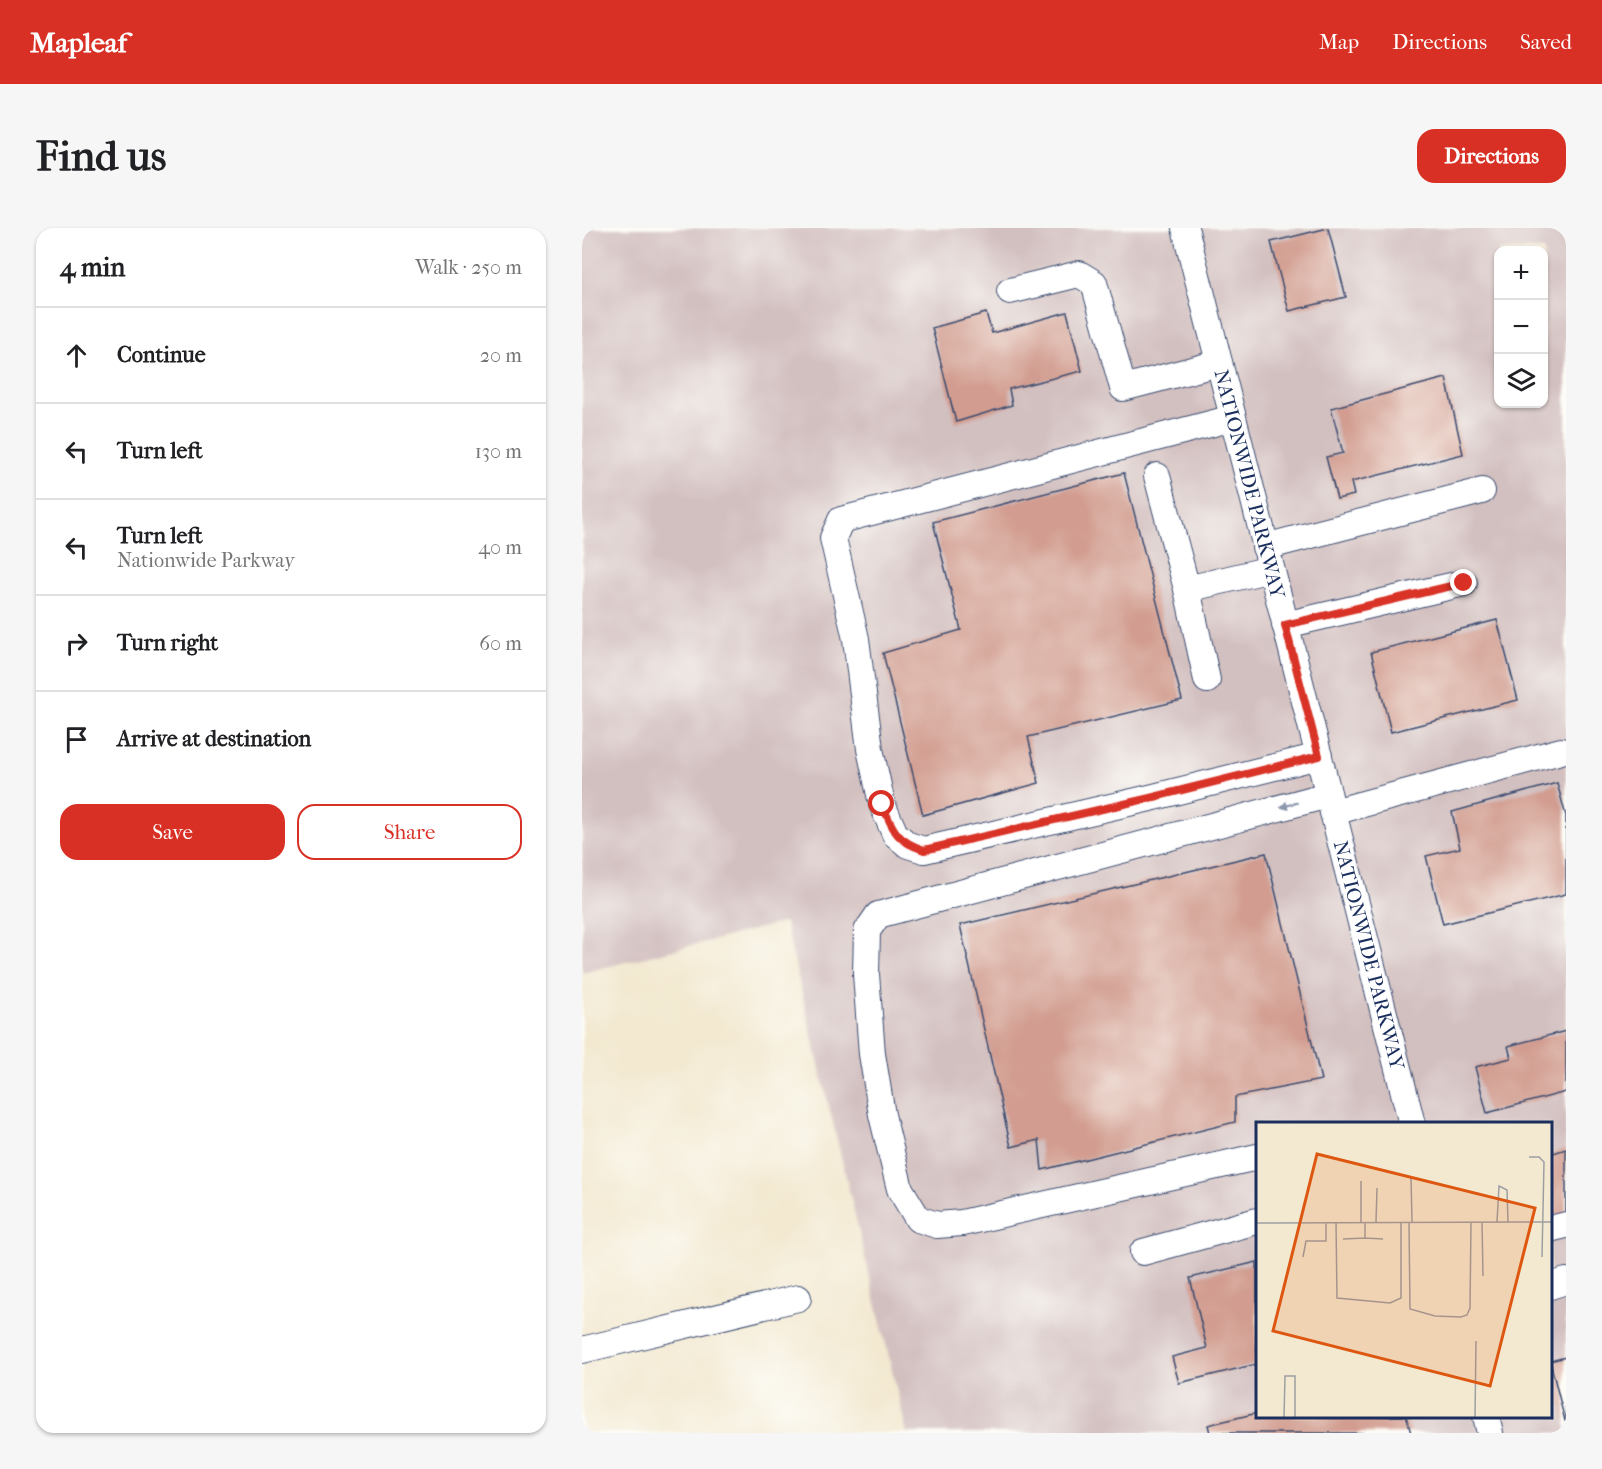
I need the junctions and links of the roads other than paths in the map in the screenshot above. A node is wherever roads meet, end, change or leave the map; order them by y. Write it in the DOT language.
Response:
graph roads {
  1 [pos="1185,228"];
  2 [pos="1010,291"];
  3 [pos="1219,363"];
  4 [pos="1233,418"];
  5 [pos="1157,476"];
  6 [pos="1482,491"];
  7 [pos="1268,558"];
  8 [pos="1464,583"];
  9 [pos="1187,589"];
  10 [pos="1285,625"];
  11 [pos="1207,680"];
  12 [pos="1561,752"];
  13 [pos="1319,756"];
  14 [pos="1330,804"];
  15 [pos="1408,1122"];
  16 [pos="1256,1156"];
  17 [pos="1256,1221"];
  18 [pos="1566,1225"];
  19 [pos="1551,1229"];
  20 [pos="1143,1252"];
  21 [pos="1566,1281"];
  22 [pos="1551,1286"];
  23 [pos="798,1298"];
  24 [pos="582,1350"];
  25 [pos="1486,1418"];
  26 [pos="1490,1433"];
  1 -- 3 [label="street, NATIONWIDE PARKWAY"];
  2 -- 3 [label="street"];
  3 -- 4 [label="street, NATIONWIDE PARKWAY"];
  4 -- 7 [label="street, NATIONWIDE PARKWAY"];
  4 -- 13 [label="street"];
  5 -- 9 [label="street"];
  6 -- 7 [label="street"];
  7 -- 9 [label="street"];
  7 -- 10 [label="street, NATIONWIDE PARKWAY"];
  8 -- 10 [label="street"];
  9 -- 11 [label="street"];
  10 -- 13 [label="street, NATIONWIDE PARKWAY"];
  12 -- 14 [label="street"];
  13 -- 14 [label="street, NATIONWIDE PARKWAY"];
  14 -- 15 [label="street, NATIONWIDE PARKWAY"];
  14 -- 16 [label="street, one-way"];
  17 -- 20 [label="street"];
  18 -- 19 [label="street"];
  21 -- 22 [label="street"];
  23 -- 24 [label="street"];
  25 -- 26 [label="street"];
}
